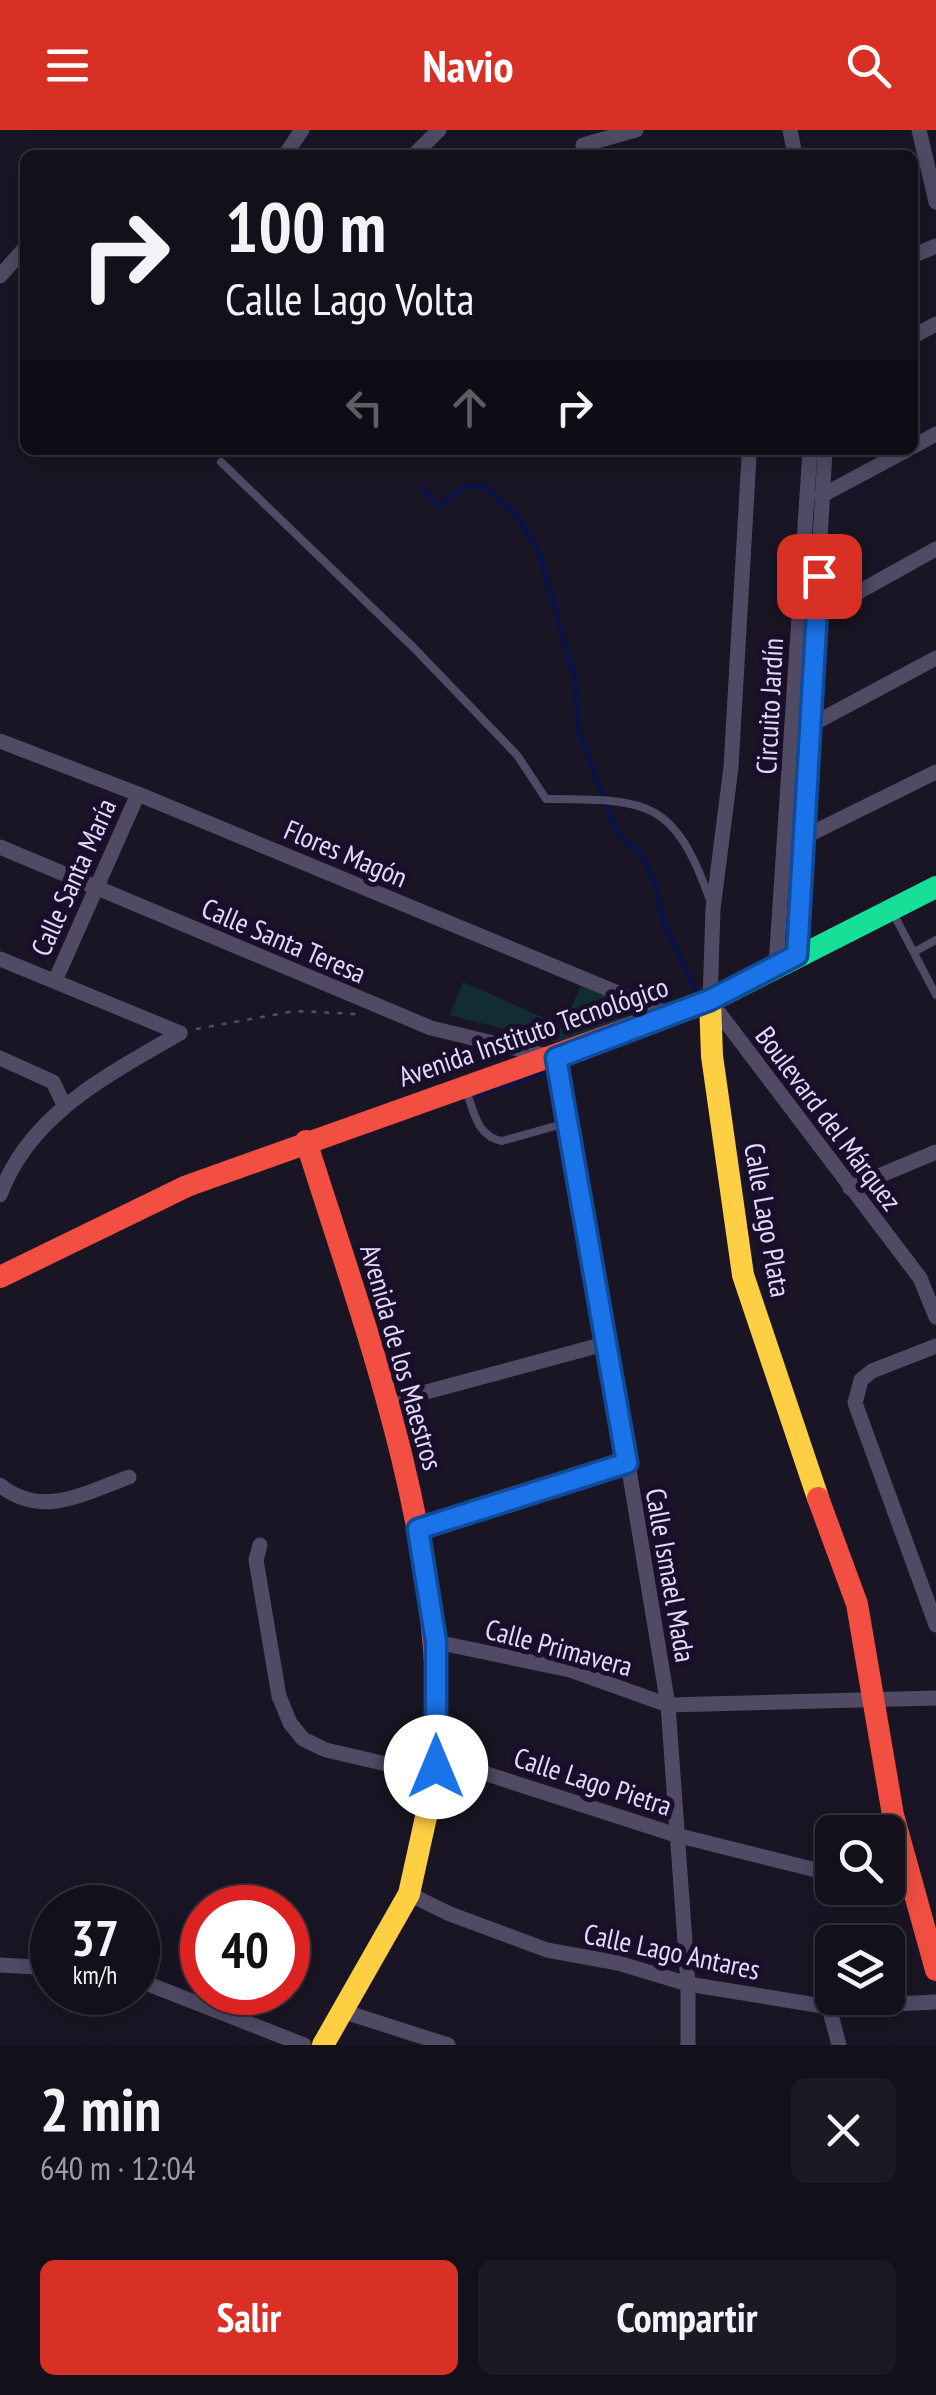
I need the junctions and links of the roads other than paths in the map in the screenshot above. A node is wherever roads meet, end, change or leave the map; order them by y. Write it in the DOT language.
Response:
graph roads {
  1 [pos="439,130"];
  2 [pos="636,130"];
  3 [pos="919,130"];
  4 [pos="583,145"];
  5 [pos="419,150"];
  6 [pos="936,202"];
  7 [pos="20,254"];
  8 [pos="0,276"];
  9 [pos="810,455"];
  10 [pos="825,455"];
  11 [pos="897,455"];
  12 [pos="750,457"];
  13 [pos="220,462"];
  14 [pos="821,496"];
  15 [pos="936,549"];
  16 [pos="817,616"];
  17 [pos="936,658"];
  18 [pos="809,726"];
  19 [pos="0,741"];
  20 [pos="936,772"];
  21 [pos="138,794"];
  22 [pos="794,842"];
  23 [pos="0,846"];
  24 [pos="936,887"];
  25 [pos="95,888"];
  26 [pos="713,909"];
  27 [pos="891,909"];
  28 [pos="936,940"];
  29 [pos="914,952"];
  30 [pos="797,955"];
  31 [pos="0,959"];
  32 [pos="776,966"];
  33 [pos="55,981"];
  34 [pos="936,995"];
  35 [pos="710,1000"];
  36 [pos="670,1015"];
  37 [pos="0,1058"];
  38 [pos="556,1058"];
  39 [pos="465,1088"];
  40 [pos="64,1105"];
  41 [pos="568,1122"];
  42 [pos="306,1141"];
  43 [pos="936,1152"];
  44 [pos="850,1188"];
  45 [pos="0,1195"];
  46 [pos="936,1269"];
  47 [pos="0,1277"];
  48 [pos="920,1278"];
  49 [pos="936,1318"];
  50 [pos="608,1343"];
  51 [pos="936,1346"];
  52 [pos="389,1402"];
  53 [pos="627,1463"];
  54 [pos="128,1476"];
  55 [pos="0,1485"];
  56 [pos="418,1529"];
  57 [pos="260,1545"];
  58 [pos="936,1625"];
  59 [pos="436,1642"];
  60 [pos="936,1698"];
  61 [pos="872,1699"];
  62 [pos="668,1705"];
  63 [pos="436,1767"];
  64 [pos="676,1834"];
  65 [pos="815,1870"];
  66 [pos="905,1890"];
  67 [pos="912,1891"];
  68 [pos="409,1894"];
  69 [pos="0,1965"];
  70 [pos="30,1967"];
  71 [pos="936,1970"];
  72 [pos="688,1984"];
  73 [pos="160,1989"];
  74 [pos="936,2002"];
  75 [pos="905,2003"];
  76 [pos="815,2005"];
  77 [pos="345,2012"];
  78 [pos="831,2015"];
  79 [pos="304,2045"];
  80 [pos="323,2045"];
  81 [pos="448,2045"];
  82 [pos="688,2045"];
  83 [pos="839,2045"];
  1 -- 5 [label="street"];
  2 -- 4 [label="street"];
  3 -- 6 [label="street"];
  7 -- 8 [label="street"];
  9 -- 22 [label="street, Circuito Jardín"];
  10 -- 14 [label="street, Circuito Jardín"];
  11 -- 14 [label="street"];
  12 -- 26 [label="street, Calle Lago Plata"];
  13 -- 26 [label="lane"];
  14 -- 16 [label="street, Circuito Jardín"];
  15 -- 16 [label="street"];
  16 -- 18 [label="street, Circuito Jardín"];
  17 -- 18 [label="street"];
  18 -- 22 [label="street, Circuito Jardín"];
  19 -- 21 [label="street, Flores Magón"];
  20 -- 22 [label="street"];
  21 -- 25 [label="street, Calle Santa María"];
  21 -- 36 [label="street, Flores Magón"];
  22 -- 30 [label="street, Circuito Jardín"];
  22 -- 32 [label="street, Circuito Jardín"];
  23 -- 25 [label="street, Calle Santa Teresa"];
  24 -- 27 [label="street, Avenida Instituto Tecnológico"];
  25 -- 33 [label="street, Calle Santa María"];
  25 -- 38 [label="street, Calle Santa Teresa"];
  26 -- 35 [label="street, Calle Lago Plata"];
  27 -- 29 [label="lane"];
  27 -- 30 [label="street, Avenida Instituto Tecnológico"];
  28 -- 29 [label="lane"];
  29 -- 34 [label="lane"];
  30 -- 32 [label="street, Avenida Instituto Tecnológico"];
  31 -- 33 [label="street"];
  32 -- 35 [label="street, Avenida Instituto Tecnológico"];
  33 -- 40 [label="street"];
  35 -- 36 [label="street, Avenida Instituto Tecnológico"];
  35 -- 44 [label="street, Boulevard del Márquez"];
  35 -- 61 [label="street, Calle Lago Plata"];
  36 -- 38 [label="street, Avenida Instituto Tecnológico"];
  37 -- 40 [label="street"];
  38 -- 39 [label="street, Avenida Instituto Tecnológico"];
  38 -- 41 [label="street, Calle Ismael Mada"];
  39 -- 41 [label="lane"];
  39 -- 42 [label="street, Avenida Instituto Tecnológico"];
  40 -- 45 [label="street"];
  41 -- 50 [label="street, Calle Ismael Mada"];
  42 -- 47 [label="street, Avenida Instituto Tecnológico"];
  42 -- 52 [label="street, Avenida de los Maestros"];
  43 -- 44 [label="street"];
  44 -- 48 [label="street, Boulevard del Márquez"];
  46 -- 48 [label="street"];
  48 -- 49 [label="street, Boulevard del Márquez"];
  50 -- 52 [label="street"];
  50 -- 53 [label="street, Calle Ismael Mada"];
  51 -- 58 [label="street"];
  52 -- 56 [label="street, Avenida de los Maestros"];
  53 -- 56 [label="street"];
  53 -- 62 [label="street, Calle Ismael Mada"];
  54 -- 55 [label="street"];
  56 -- 59 [label="street, Avenida de los Maestros"];
  57 -- 63 [label="street, Calle Lago Pietra"];
  59 -- 62 [label="street, Calle Primavera"];
  59 -- 63 [label="street, Avenida de los Maestros"];
  60 -- 61 [label="street"];
  61 -- 62 [label="street"];
  61 -- 67 [label="street, Calle Lago Plata"];
  62 -- 64 [label="street, Calle Ismael Mada"];
  63 -- 64 [label="street, Calle Lago Pietra"];
  63 -- 68 [label="street, Avenida de los Maestros"];
  64 -- 65 [label="street, Calle Lago Pietra"];
  64 -- 72 [label="street, Calle Ismael Mada"];
  66 -- 67 [label="street"];
  67 -- 71 [label="street, Calle Lago Plata"];
  68 -- 72 [label="street, Calle Lago Antares"];
  68 -- 77 [label="street, Avenida de los Maestros"];
  69 -- 70 [label="street"];
  72 -- 76 [label="street, Calle Lago Antares"];
  72 -- 82 [label="street, Calle Ismael Mada"];
  73 -- 79 [label="street"];
  74 -- 75 [label="street, Calle Lago Antares"];
  77 -- 80 [label="street, Avenida de los Maestros"];
  77 -- 81 [label="street"];
  78 -- 83 [label="street"];
}
